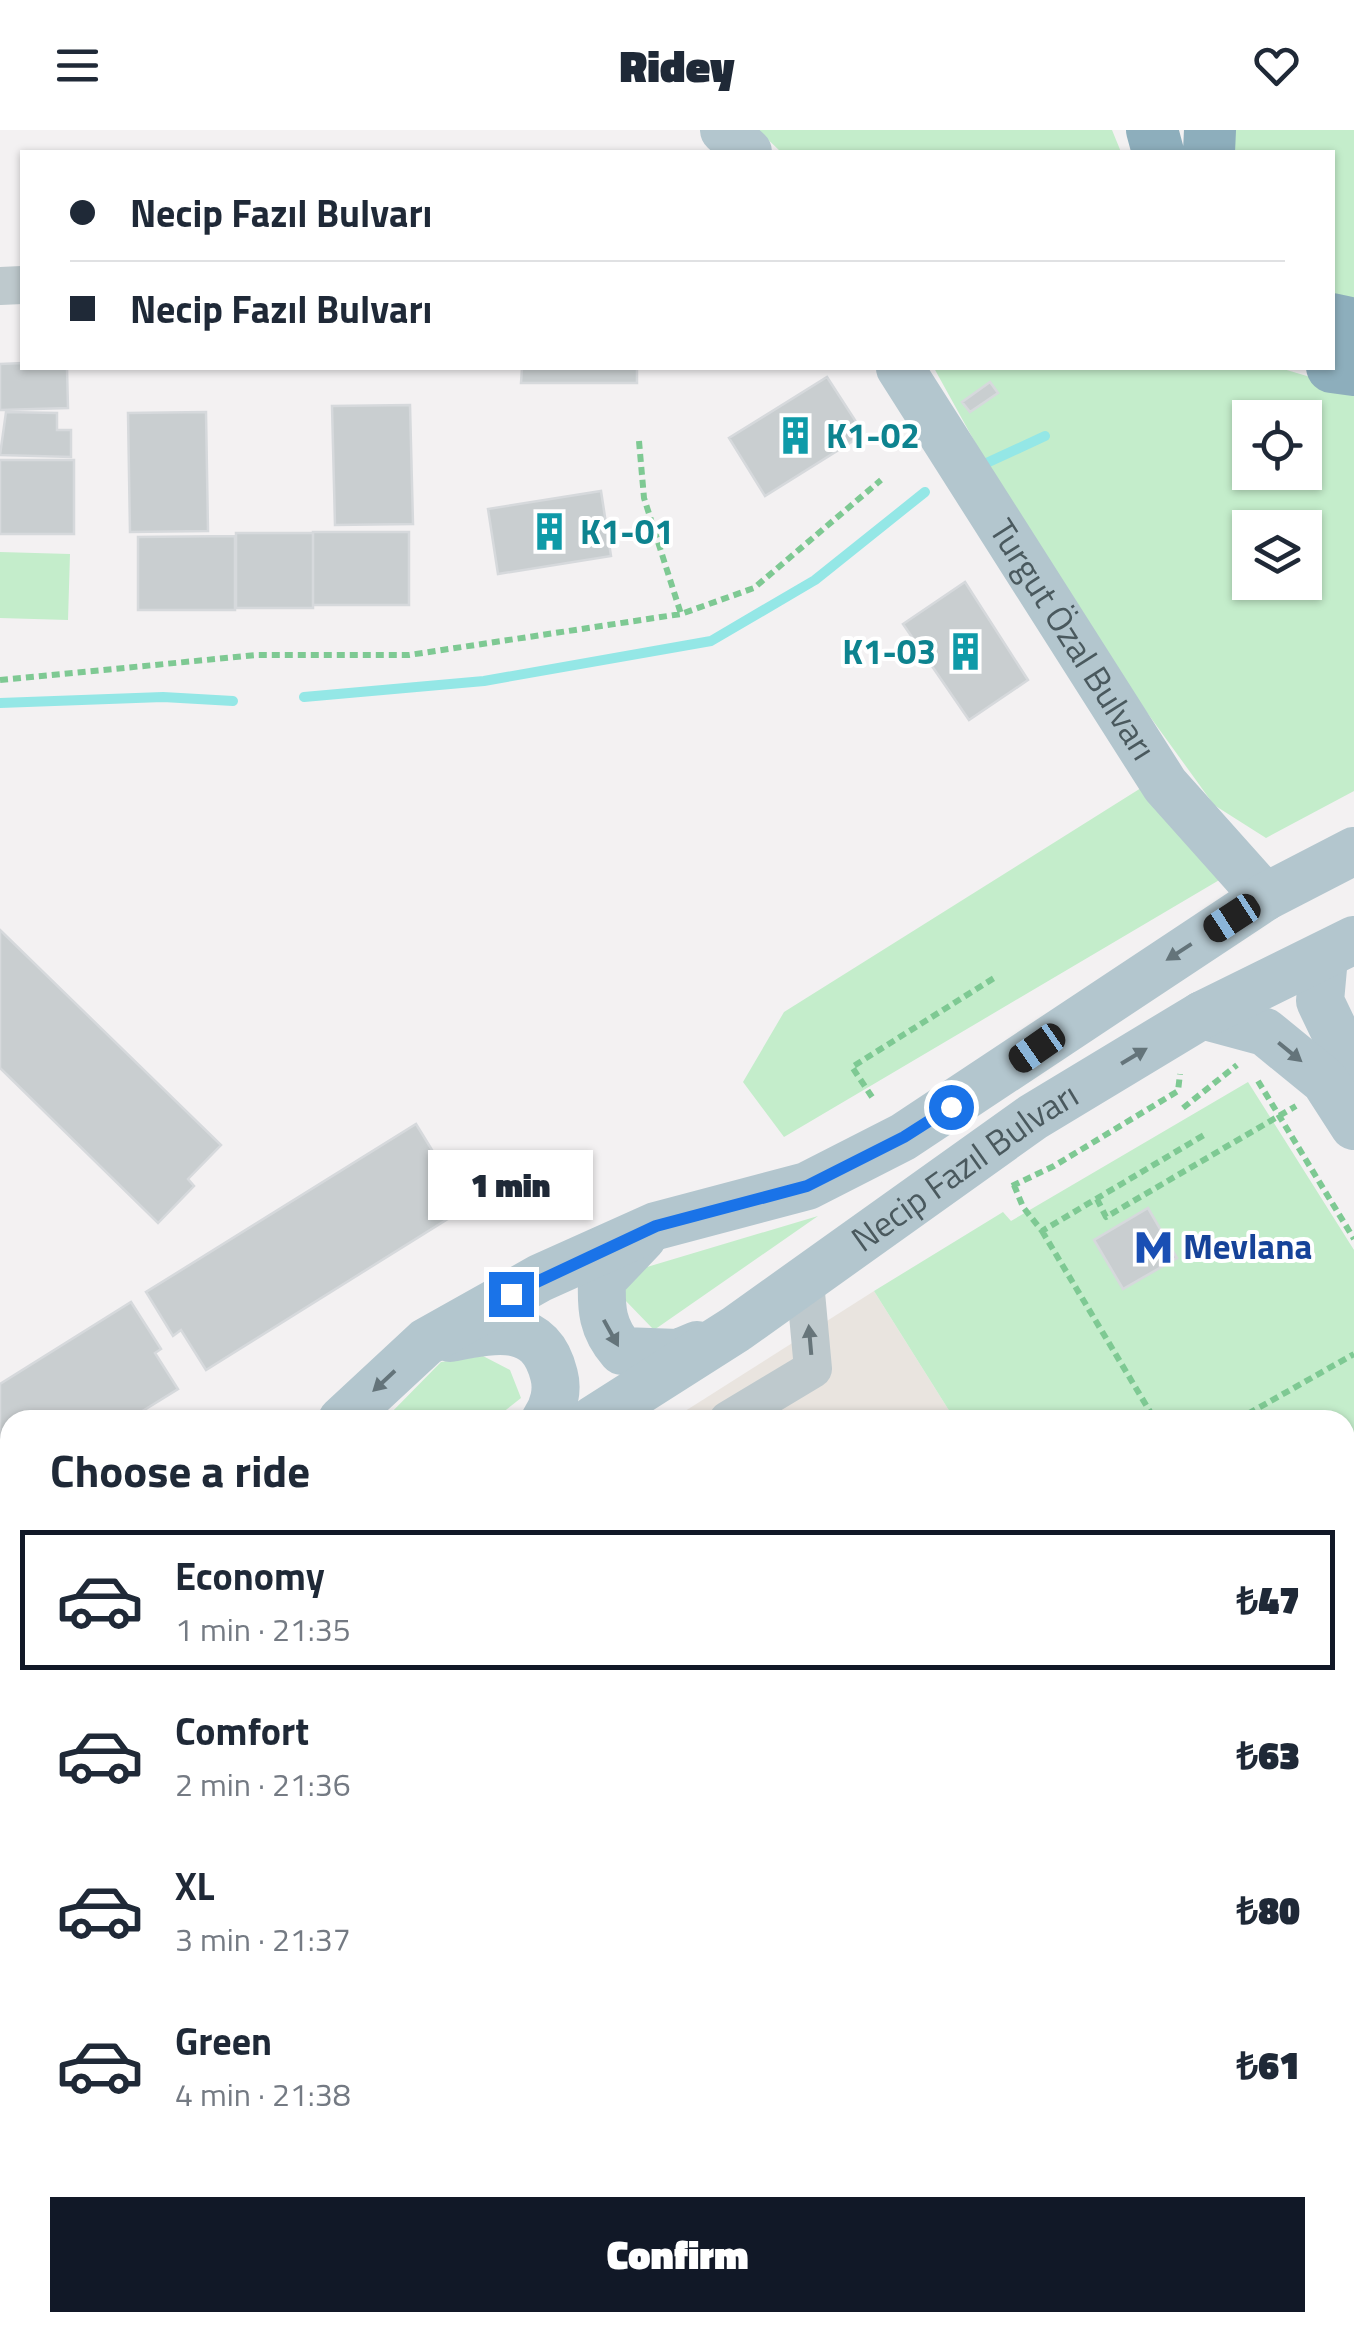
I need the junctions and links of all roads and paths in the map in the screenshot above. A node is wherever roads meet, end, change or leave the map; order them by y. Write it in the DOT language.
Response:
graph roads {
  1 [pos="724,130"];
  2 [pos="746,150"];
  3 [pos="901,370"];
  4 [pos="638,442"];
  5 [pos="881,480"];
  6 [pos="681,614"];
  7 [pos="0,680"];
  8 [pos="1354,851"];
  9 [pos="1265,897"];
  10 [pos="1339,948"];
  11 [pos="994,978"];
  12 [pos="1202,1016"];
  13 [pos="1225,1057"];
  14 [pos="1192,1064"];
  15 [pos="1354,1072"];
  16 [pos="1253,1073"];
  17 [pos="872,1097"];
  18 [pos="1184,1108"];
  19 [pos="1278,1115"];
  20 [pos="1354,1126"];
  21 [pos="1204,1135"];
  22 [pos="1014,1185"];
  23 [pos="998,1194"];
  24 [pos="1096,1199"];
  25 [pos="656,1226"];
  26 [pos="1042,1231"];
  27 [pos="1354,1239"];
  28 [pos="805,1282"];
  29 [pos="736,1329"];
  30 [pos="426,1342"];
  31 [pos="1354,1354"];
  32 [pos="353,1410"];
  33 [pos="552,1410"];
  34 [pos="609,1410"];
  35 [pos="745,1410"];
  36 [pos="1149,1410"];
  37 [pos="1255,1410"];
  1 -- 2 [label="main road"];
  3 -- 9 [label="main road, Turgut Özal Bulvarı"];
  4 -- 6 [label="path"];
  5 -- 6 [label="path"];
  6 -- 7 [label="path"];
  8 -- 9 [label="main road, Necip Fazıl Bulvarı"];
  9 -- 25 [label="main road, Necip Fazıl Bulvarı, one-way"];
  10 -- 12 [label="main road, Necip Fazıl Bulvarı"];
  10 -- 15 [label="main road"];
  11 -- 17 [label="path"];
  12 -- 20 [label="main road, one-way"];
  28 -- 12 [label="main road, Necip Fazıl Bulvarı, one-way"];
  13 -- 18 [label="path"];
  14 -- 22 [label="path"];
  16 -- 19 [label="path"];
  19 -- 24 [label="path"];
  19 -- 27 [label="path"];
  21 -- 24 [label="path"];
  22 -- 23 [label="path"];
  22 -- 26 [label="path"];
  24 -- 26 [label="path"];
  25 -- 29 [label="main road, one-way"];
  25 -- 30 [label="main road, Necip Fazıl Bulvarı"];
  26 -- 36 [label="path"];
  28 -- 29 [label="main road, Necip Fazıl Bulvarı"];
  35 -- 28 [label="street, one-way"];
  29 -- 34 [label="main road, Necip Fazıl Bulvarı"];
  30 -- 32 [label="main road, Necip Fazıl Bulvarı, one-way"];
  30 -- 33 [label="main road"];
  31 -- 37 [label="path"];
}
